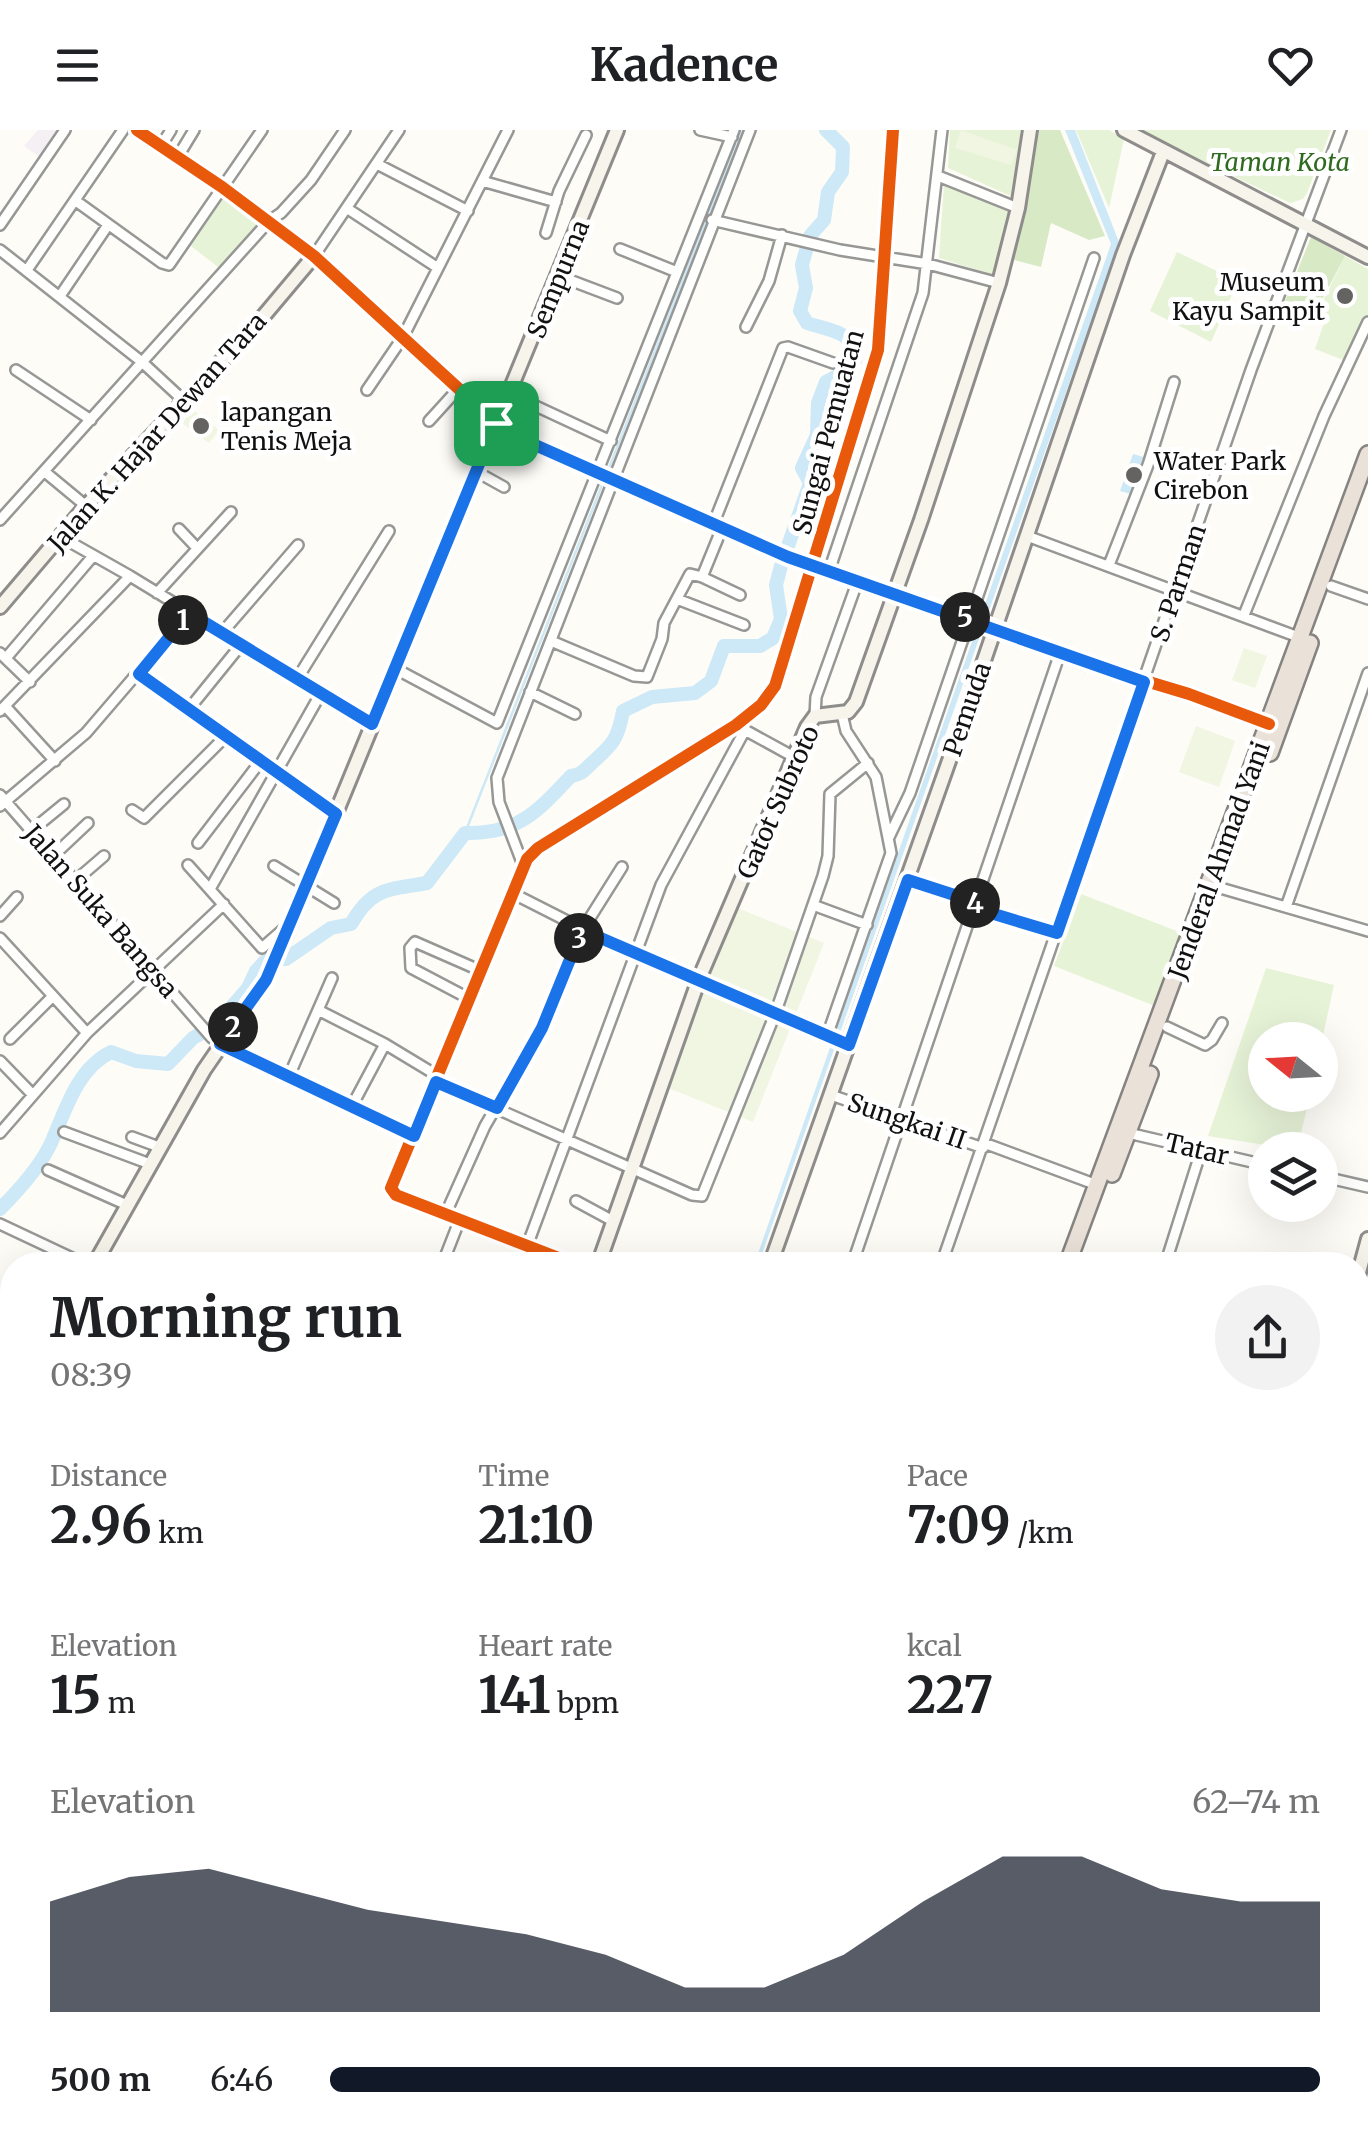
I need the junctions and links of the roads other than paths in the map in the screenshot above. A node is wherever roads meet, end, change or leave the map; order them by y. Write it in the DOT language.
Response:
graph roads {
  1 [pos="64,130"];
  2 [pos="123,130"];
  3 [pos="138,130"];
  4 [pos="171,130"];
  5 [pos="194,130"];
  6 [pos="262,130"];
  7 [pos="345,130"];
  8 [pos="399,130"];
  9 [pos="508,130"];
  10 [pos="617,130"];
  11 [pos="700,130"];
  12 [pos="750,130"];
  13 [pos="893,130"];
  14 [pos="942,130"];
  15 [pos="1030,130"];
  16 [pos="1341,130"];
  17 [pos="1131,132"];
  18 [pos="733,134"];
  19 [pos="586,135"];
  20 [pos="160,146"];
  21 [pos="1163,152"];
  22 [pos="177,158"];
  23 [pos="377,164"];
  24 [pos="938,176"];
  25 [pos="482,181"];
  26 [pos="222,187"];
  27 [pos="76,200"];
  28 [pos="556,202"];
  29 [pos="1018,208"];
  30 [pos="348,209"];
  31 [pos="468,211"];
  32 [pos="707,218"];
  33 [pos="269,221"];
  34 [pos="1305,223"];
  35 [pos="0,225"];
  36 [pos="108,225"];
  37 [pos="546,232"];
  38 [pos="782,235"];
  39 [pos="620,249"];
  40 [pos="0,250"];
  41 [pos="314,256"];
  42 [pos="884,256"];
  43 [pos="1368,257"];
  44 [pos="1094,258"];
  45 [pos="928,264"];
  46 [pos="438,268"];
  47 [pos="27,270"];
  48 [pos="677,272"];
  49 [pos="559,276"];
  50 [pos="999,283"];
  51 [pos="60,296"];
  52 [pos="618,298"];
  53 [pos="1368,322"];
  54 [pos="746,327"];
  55 [pos="403,336"];
  56 [pos="142,362"];
  57 [pos="833,364"];
  58 [pos="16,370"];
  59 [pos="1174,382"];
  60 [pos="459,388"];
  61 [pos="367,390"];
  62 [pos="183,400"];
  63 [pos="527,402"];
  64 [pos="91,420"];
  65 [pos="429,421"];
  66 [pos="496,423"];
  67 [pos="611,441"];
  68 [pos="1368,454"];
  69 [pos="44,472"];
  70 [pos="477,472"];
  71 [pos="606,476"];
  72 [pos="1368,484"];
  73 [pos="504,486"];
  74 [pos="86,506"];
  75 [pos="231,512"];
  76 [pos="0,520"];
  77 [pos="717,527"];
  78 [pos="179,529"];
  79 [pos="389,531"];
  80 [pos="1027,536"];
  81 [pos="61,538"];
  82 [pos="298,545"];
  83 [pos="198,548"];
  84 [pos="93,556"];
  85 [pos="814,566"];
  86 [pos="1109,566"];
  87 [pos="829,572"];
  88 [pos="130,576"];
  89 [pos="702,577"];
  90 [pos="858,580"];
  91 [pos="1331,586"];
  92 [pos="1176,590"];
  93 [pos="157,592"];
  94 [pos="895,592"];
  95 [pos="740,596"];
  96 [pos="678,598"];
  97 [pos="1368,599"];
  98 [pos="0,607"];
  99 [pos="189,613"];
  100 [pos="1244,615"];
  101 [pos="970,619"];
  102 [pos="744,625"];
  103 [pos="992,628"];
  104 [pos="222,634"];
  105 [pos="1301,638"];
  106 [pos="551,641"];
  107 [pos="240,646"];
  108 [pos="1060,653"];
  109 [pos="3,656"];
  110 [pos="396,669"];
  111 [pos="1368,673"];
  112 [pos="139,674"];
  113 [pos="297,679"];
  114 [pos="30,682"];
  115 [pos="1144,682"];
  116 [pos="530,692"];
  117 [pos="321,693"];
  118 [pos="1356,706"];
  119 [pos="3,709"];
  120 [pos="188,709"];
  121 [pos="1368,710"];
  122 [pos="575,714"];
  123 [pos="842,714"];
  124 [pos="816,716"];
  125 [pos="372,724"];
  126 [pos="1269,724"];
  127 [pos="740,728"];
  128 [pos="226,736"];
  129 [pos="794,757"];
  130 [pos="55,761"];
  131 [pos="260,762"];
  132 [pos="868,764"];
  133 [pos="276,772"];
  134 [pos="2,801"];
  135 [pos="64,804"];
  136 [pos="132,810"];
  137 [pos="336,814"];
  138 [pos="88,822"];
  139 [pos="30,831"];
  140 [pos="890,838"];
  141 [pos="198,843"];
  142 [pos="53,856"];
  143 [pos="104,856"];
  144 [pos="188,865"];
  145 [pos="523,865"];
  146 [pos="274,866"];
  147 [pos="622,867"];
  148 [pos="908,880"];
  149 [pos="75,881"];
  150 [pos="1214,886"];
  151 [pos="305,887"];
  152 [pos="210,889"];
  153 [pos="512,892"];
  154 [pos="17,898"];
  155 [pos="334,903"];
  156 [pos="224,904"];
  157 [pos="813,904"];
  158 [pos="974,904"];
  159 [pos="1286,908"];
  160 [pos="0,916"];
  161 [pos="291,922"];
  162 [pos="867,925"];
  163 [pos="582,930"];
  164 [pos="1368,932"];
  165 [pos="1057,933"];
  166 [pos="0,938"];
  167 [pos="10,948"];
  168 [pos="635,950"];
  169 [pos="0,958"];
  170 [pos="153,970"];
  171 [pos="479,970"];
  172 [pos="332,978"];
  173 [pos="699,979"];
  174 [pos="54,996"];
  175 [pos="468,998"];
  176 [pos="318,1010"];
  177 [pos="775,1014"];
  178 [pos="1222,1023"];
  179 [pos="1167,1028"];
  180 [pos="87,1033"];
  181 [pos="10,1039"];
  182 [pos="837,1040"];
  183 [pos="216,1041"];
  184 [pos="384,1044"];
  185 [pos="0,1060"];
  186 [pos="289,1076"];
  187 [pos="437,1079"];
  188 [pos="33,1095"];
  189 [pos="831,1095"];
  190 [pos="352,1106"];
  191 [pos="497,1108"];
  192 [pos="902,1118"];
  193 [pos="64,1132"];
  194 [pos="0,1133"];
  195 [pos="1128,1133"];
  196 [pos="414,1136"];
  197 [pos="132,1137"];
  198 [pos="566,1140"];
  199 [pos="984,1145"];
  200 [pos="159,1147"];
  201 [pos="1201,1151"];
  202 [pos="1248,1161"];
  203 [pos="150,1164"];
  204 [pos="631,1166"];
  205 [pos="48,1170"];
  206 [pos="1338,1180"];
  207 [pos="1098,1185"];
  208 [pos="1368,1188"];
  209 [pos="576,1201"];
  210 [pos="126,1205"];
  211 [pos="446,1213"];
  212 [pos="460,1219"];
  213 [pos="612,1222"];
  214 [pos="0,1224"];
  215 [pos="528,1246"];
  216 [pos="61,1252"];
  217 [pos="98,1252"];
  218 [pos="447,1252"];
  219 [pos="525,1252"];
  220 [pos="543,1252"];
  221 [pos="602,1252"];
  222 [pos="775,1252"];
  223 [pos="856,1252"];
  224 [pos="946,1252"];
  225 [pos="1073,1252"];
  226 [pos="1083,1252"];
  227 [pos="1169,1252"];
  1 -- 35 [label="street"];
  2 -- 27 [label="street"];
  3 -- 20 [label="street"];
  4 -- 20 [label="street"];
  5 -- 22 [label="street"];
  6 -- 26 [label="street"];
  7 -- 33 [label="street"];
  8 -- 23 [label="street"];
  9 -- 25 [label="street"];
  10 -- 49 [label="street, Sempurna"];
  11 -- 18 [label="street"];
  12 -- 32 [label="street"];
  13 -- 42 [label="street, Sungai Pemuatan"];
  14 -- 24 [label="street"];
  15 -- 29 [label="street, Gatot Subroto"];
  16 -- 34 [label="street, S. Parman"];
  17 -- 21 [label="street"];
  18 -- 32 [label="street"];
  19 -- 28 [label="street"];
  20 -- 22 [label="street"];
  21 -- 34 [label="street"];
  21 -- 80 [label="street, Pemuda"];
  22 -- 26 [label="street"];
  23 -- 30 [label="street"];
  23 -- 31 [label="street"];
  24 -- 29 [label="street"];
  24 -- 45 [label="street"];
  25 -- 28 [label="street"];
  25 -- 31 [label="street"];
  26 -- 33 [label="street"];
  26 -- 36 [label="street"];
  27 -- 36 [label="street"];
  27 -- 47 [label="street"];
  28 -- 37 [label="street"];
  29 -- 50 [label="street, Gatot Subroto"];
  30 -- 41 [label="street"];
  30 -- 46 [label="street"];
  31 -- 46 [label="street"];
  32 -- 38 [label="street"];
  32 -- 48 [label="street"];
  32 -- 71 [label="street"];
  33 -- 41 [label="street"];
  33 -- 56 [label="street"];
  34 -- 43 [label="street"];
  34 -- 92 [label="street, S. Parman"];
  36 -- 51 [label="street"];
  38 -- 42 [label="street"];
  38 -- 54 [label="street"];
  39 -- 48 [label="street"];
  40 -- 47 [label="street"];
  41 -- 55 [label="street"];
  41 -- 62 [label="street, Jalan K. Hajar Dewan Tara"];
  42 -- 45 [label="street"];
  42 -- 85 [label="street, Sungai Pemuatan"];
  44 -- 101 [label="street"];
  45 -- 50 [label="street"];
  45 -- 87 [label="street"];
  46 -- 55 [label="street"];
  47 -- 51 [label="street"];
  48 -- 67 [label="street"];
  49 -- 52 [label="street"];
  49 -- 66 [label="street, Sempurna"];
  50 -- 94 [label="street, Gatot Subroto"];
  51 -- 56 [label="street"];
  53 -- 100 [label="street"];
  55 -- 60 [label="street"];
  55 -- 61 [label="street"];
  56 -- 62 [label="street"];
  56 -- 64 [label="street"];
  57 -- 77 [label="street"];
  58 -- 64 [label="street"];
  59 -- 86 [label="street"];
  60 -- 65 [label="street"];
  60 -- 66 [label="street"];
  62 -- 74 [label="street, Jalan K. Hajar Dewan Tara"];
  63 -- 67 [label="street"];
  64 -- 69 [label="street"];
  66 -- 70 [label="street, Sempurna"];
  66 -- 71 [label="street"];
  67 -- 71 [label="street"];
  68 -- 105 [label="highway, Jenderal Ahmad Yani"];
  69 -- 74 [label="street"];
  69 -- 76 [label="street"];
  70 -- 73 [label="street"];
  70 -- 110 [label="street, Sempurna"];
  71 -- 77 [label="street"];
  71 -- 106 [label="street"];
  71 -- 110 [label="street"];
  72 -- 91 [label="highway, Jenderal Ahmad Yani"];
  74 -- 81 [label="street, Jalan K. Hajar Dewan Tara"];
  75 -- 83 [label="street"];
  77 -- 85 [label="street"];
  77 -- 89 [label="street"];
  78 -- 83 [label="street"];
  79 -- 113 [label="street"];
  80 -- 86 [label="street"];
  80 -- 103 [label="street, Pemuda"];
  81 -- 84 [label="street"];
  81 -- 98 [label="street, Jalan K. Hajar Dewan Tara"];
  82 -- 104 [label="street"];
  83 -- 93 [label="street"];
  84 -- 88 [label="street"];
  84 -- 109 [label="street"];
  85 -- 87 [label="street"];
  85 -- 127 [label="street, Sungai Pemuatan"];
  86 -- 92 [label="street"];
  87 -- 90 [label="street"];
  88 -- 93 [label="street"];
  88 -- 114 [label="street"];
  89 -- 95 [label="street"];
  89 -- 96 [label="street"];
  90 -- 94 [label="street"];
  90 -- 124 [label="street"];
  91 -- 97 [label="street"];
  91 -- 150 [label="highway, Jenderal Ahmad Yani"];
  92 -- 100 [label="street"];
  92 -- 115 [label="street, S. Parman"];
  93 -- 99 [label="street"];
  94 -- 101 [label="street"];
  94 -- 123 [label="street, Gatot Subroto"];
  96 -- 102 [label="street"];
  96 -- 106 [label="street"];
  99 -- 104 [label="street"];
  99 -- 112 [label="street"];
  100 -- 105 [label="street"];
  101 -- 103 [label="street"];
  101 -- 140 [label="street"];
  103 -- 108 [label="street"];
  103 -- 148 [label="street, Pemuda"];
  104 -- 107 [label="street"];
  105 -- 126 [label="highway, Jenderal Ahmad Yani"];
  106 -- 116 [label="street"];
  107 -- 113 [label="street"];
  107 -- 120 [label="street"];
  108 -- 115 [label="street"];
  108 -- 158 [label="street"];
  109 -- 114 [label="street"];
  110 -- 125 [label="street, Sempurna"];
  111 -- 118 [label="street"];
  112 -- 120 [label="street"];
  112 -- 130 [label="street"];
  113 -- 117 [label="street"];
  114 -- 119 [label="street"];
  115 -- 126 [label="street"];
  115 -- 165 [label="street, S. Parman"];
  116 -- 122 [label="street"];
  116 -- 145 [label="street"];
  117 -- 125 [label="street"];
  117 -- 133 [label="street"];
  118 -- 121 [label="street"];
  118 -- 159 [label="street"];
  119 -- 130 [label="street"];
  120 -- 128 [label="street"];
  123 -- 124 [label="street, Gatot Subroto"];
  123 -- 132 [label="street"];
  124 -- 129 [label="street, Gatot Subroto"];
  125 -- 137 [label="street, Sempurna"];
  126 -- 150 [label="highway, Jenderal Ahmad Yani"];
  127 -- 129 [label="street"];
  127 -- 145 [label="street"];
  127 -- 168 [label="street"];
  128 -- 131 [label="street"];
  128 -- 136 [label="street"];
  129 -- 173 [label="street, Gatot Subroto"];
  130 -- 134 [label="street"];
  131 -- 133 [label="street"];
  131 -- 141 [label="street"];
  132 -- 140 [label="street"];
  132 -- 157 [label="street"];
  133 -- 137 [label="street"];
  133 -- 152 [label="street"];
  134 -- 139 [label="street, Jalan Suka Bangsa"];
  135 -- 139 [label="street"];
  137 -- 151 [label="street, Sempurna"];
  138 -- 142 [label="street"];
  139 -- 142 [label="street, Jalan Suka Bangsa"];
  140 -- 162 [label="street"];
  142 -- 149 [label="street, Jalan Suka Bangsa"];
  143 -- 149 [label="street"];
  144 -- 152 [label="street"];
  145 -- 153 [label="street"];
  146 -- 151 [label="street"];
  147 -- 163 [label="street"];
  148 -- 158 [label="street"];
  148 -- 182 [label="street, Pemuda"];
  149 -- 170 [label="street, Jalan Suka Bangsa"];
  150 -- 159 [label="street"];
  150 -- 179 [label="highway, Jenderal Ahmad Yani"];
  150 -- 207 [label="highway, Jenderal Ahmad Yani"];
  151 -- 155 [label="street"];
  151 -- 161 [label="street, Sempurna"];
  152 -- 156 [label="street"];
  153 -- 163 [label="street"];
  153 -- 171 [label="street"];
  154 -- 160 [label="street"];
  156 -- 161 [label="street"];
  156 -- 170 [label="street"];
  157 -- 162 [label="street"];
  157 -- 177 [label="street"];
  158 -- 165 [label="street"];
  158 -- 192 [label="street"];
  159 -- 164 [label="street"];
  161 -- 183 [label="street, Sempurna"];
  162 -- 182 [label="street"];
  163 -- 168 [label="street"];
  163 -- 191 [label="street"];
  165 -- 199 [label="street, S. Parman"];
  166 -- 167 [label="street"];
  167 -- 169 [label="street"];
  167 -- 174 [label="street"];
  168 -- 173 [label="street"];
  168 -- 198 [label="street"];
  170 -- 180 [label="street"];
  170 -- 183 [label="street, Jalan Suka Bangsa"];
  171 -- 175 [label="street"];
  171 -- 175 [label="street"];
  172 -- 176 [label="street"];
  173 -- 177 [label="street"];
  173 -- 204 [label="street, Gatot Subroto"];
  174 -- 180 [label="street"];
  174 -- 181 [label="street"];
  175 -- 187 [label="street"];
  176 -- 184 [label="street"];
  176 -- 186 [label="street"];
  177 -- 182 [label="street"];
  177 -- 204 [label="street"];
  178 -- 179 [label="street"];
  179 -- 195 [label="highway, Jenderal Ahmad Yani"];
  180 -- 188 [label="street"];
  182 -- 189 [label="street, Pemuda"];
  183 -- 186 [label="street, Jalan Suka Bangsa"];
  183 -- 200 [label="street, Sempurna"];
  184 -- 187 [label="street"];
  184 -- 190 [label="street"];
  185 -- 188 [label="street"];
  186 -- 190 [label="street, Jalan Suka Bangsa"];
  187 -- 191 [label="street"];
  187 -- 196 [label="street"];
  188 -- 194 [label="street"];
  189 -- 192 [label="street, Sungkai II"];
  189 -- 222 [label="street, Pemuda"];
  190 -- 196 [label="street, Jalan Suka Bangsa"];
  191 -- 198 [label="street"];
  191 -- 211 [label="street"];
  192 -- 199 [label="street, Sungkai II"];
  192 -- 223 [label="street"];
  193 -- 203 [label="street"];
  195 -- 201 [label="street, Tatar"];
  195 -- 226 [label="highway, Jenderal Ahmad Yani"];
  196 -- 211 [label="street"];
  197 -- 200 [label="street"];
  198 -- 204 [label="street"];
  198 -- 215 [label="street"];
  199 -- 207 [label="street, Sungkai II"];
  199 -- 224 [label="street, S. Parman"];
  200 -- 203 [label="street, Sempurna"];
  201 -- 202 [label="street, Tatar"];
  201 -- 227 [label="street"];
  203 -- 210 [label="street, Sempurna"];
  204 -- 213 [label="street, Gatot Subroto"];
  205 -- 210 [label="street"];
  206 -- 208 [label="street"];
  207 -- 225 [label="highway, Jenderal Ahmad Yani"];
  209 -- 213 [label="street"];
  210 -- 217 [label="street, Sempurna"];
  211 -- 212 [label="street"];
  212 -- 215 [label="street"];
  212 -- 218 [label="street"];
  213 -- 221 [label="street, Gatot Subroto"];
  214 -- 216 [label="street"];
  215 -- 219 [label="street"];
  215 -- 220 [label="street"];
}
